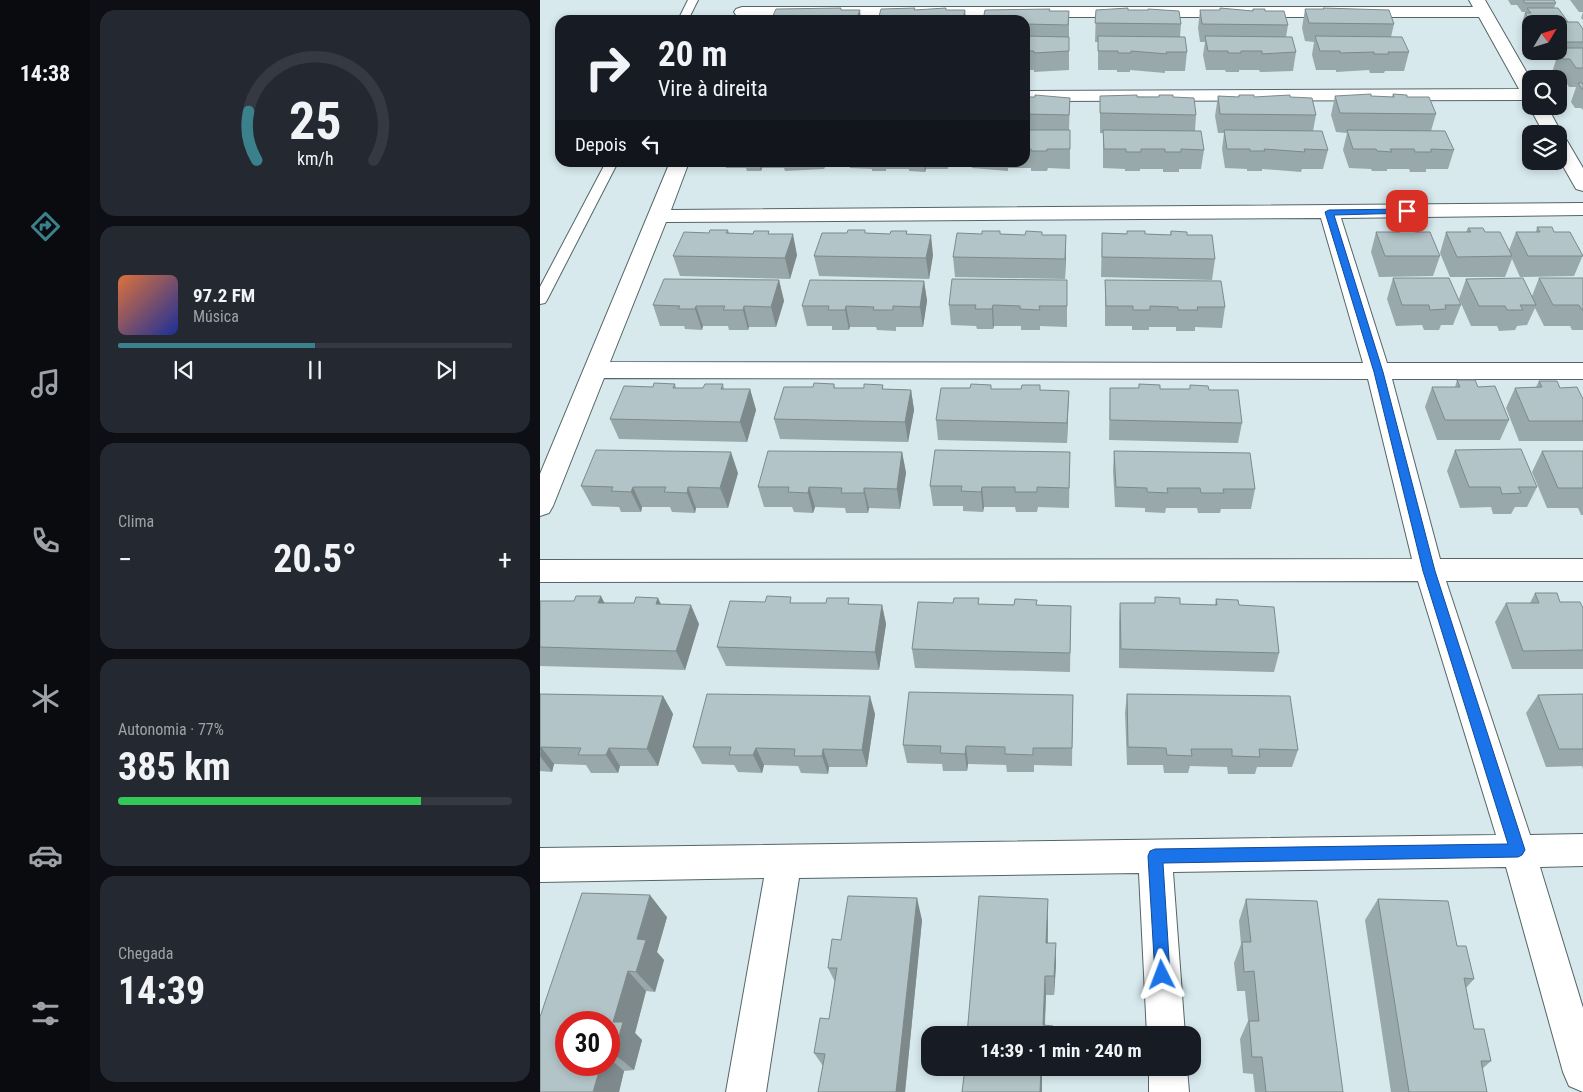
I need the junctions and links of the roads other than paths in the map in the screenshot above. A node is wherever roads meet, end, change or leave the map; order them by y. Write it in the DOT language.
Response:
graph roads {
  1 [pos="692,0"];
  2 [pos="1480,6"];
  3 [pos="742,11"];
  4 [pos="685,15"];
  5 [pos="1522,79"];
  6 [pos="1522,95"];
  7 [pos="1030,96"];
  8 [pos="1567,157"];
  9 [pos="609,167"];
  10 [pos="678,167"];
  11 [pos="1583,185"];
  12 [pos="1583,209"];
  13 [pos="1329,212"];
  14 [pos="658,216"];
  15 [pos="540,300"];
  16 [pos="595,370"];
  17 [pos="1583,371"];
  18 [pos="1378,372"];
  19 [pos="540,506"];
  20 [pos="1583,570"];
  21 [pos="540,571"];
  22 [pos="1429,571"];
  23 [pos="1518,850"];
  24 [pos="1583,850"];
  25 [pos="1155,856"];
  26 [pos="784,862"];
  27 [pos="540,865"];
  28 [pos="1165,1026"];
  29 [pos="1583,1072"];
  30 [pos="1168,1076"];
  31 [pos="746,1092"];
  32 [pos="1169,1092"];
  1 -- 4 [label="lane"];
  2 -- 3 [label="street"];
  2 -- 5 [label="street"];
  6 -- 7 [label="street"];
  8 -- 11 [label="street"];
  9 -- 15 [label="lane"];
  10 -- 14 [label="street"];
  12 -- 13 [label="street"];
  13 -- 14 [label="street"];
  13 -- 18 [label="street"];
  14 -- 16 [label="street"];
  16 -- 18 [label="street"];
  16 -- 19 [label="street"];
  17 -- 18 [label="street"];
  18 -- 22 [label="street"];
  20 -- 22 [label="street"];
  21 -- 22 [label="street"];
  22 -- 23 [label="street"];
  23 -- 24 [label="street"];
  23 -- 25 [label="street"];
  23 -- 29 [label="street"];
  25 -- 26 [label="street"];
  25 -- 28 [label="street"];
  26 -- 27 [label="street"];
  26 -- 31 [label="street"];
  30 -- 32 [label="street"];
}
